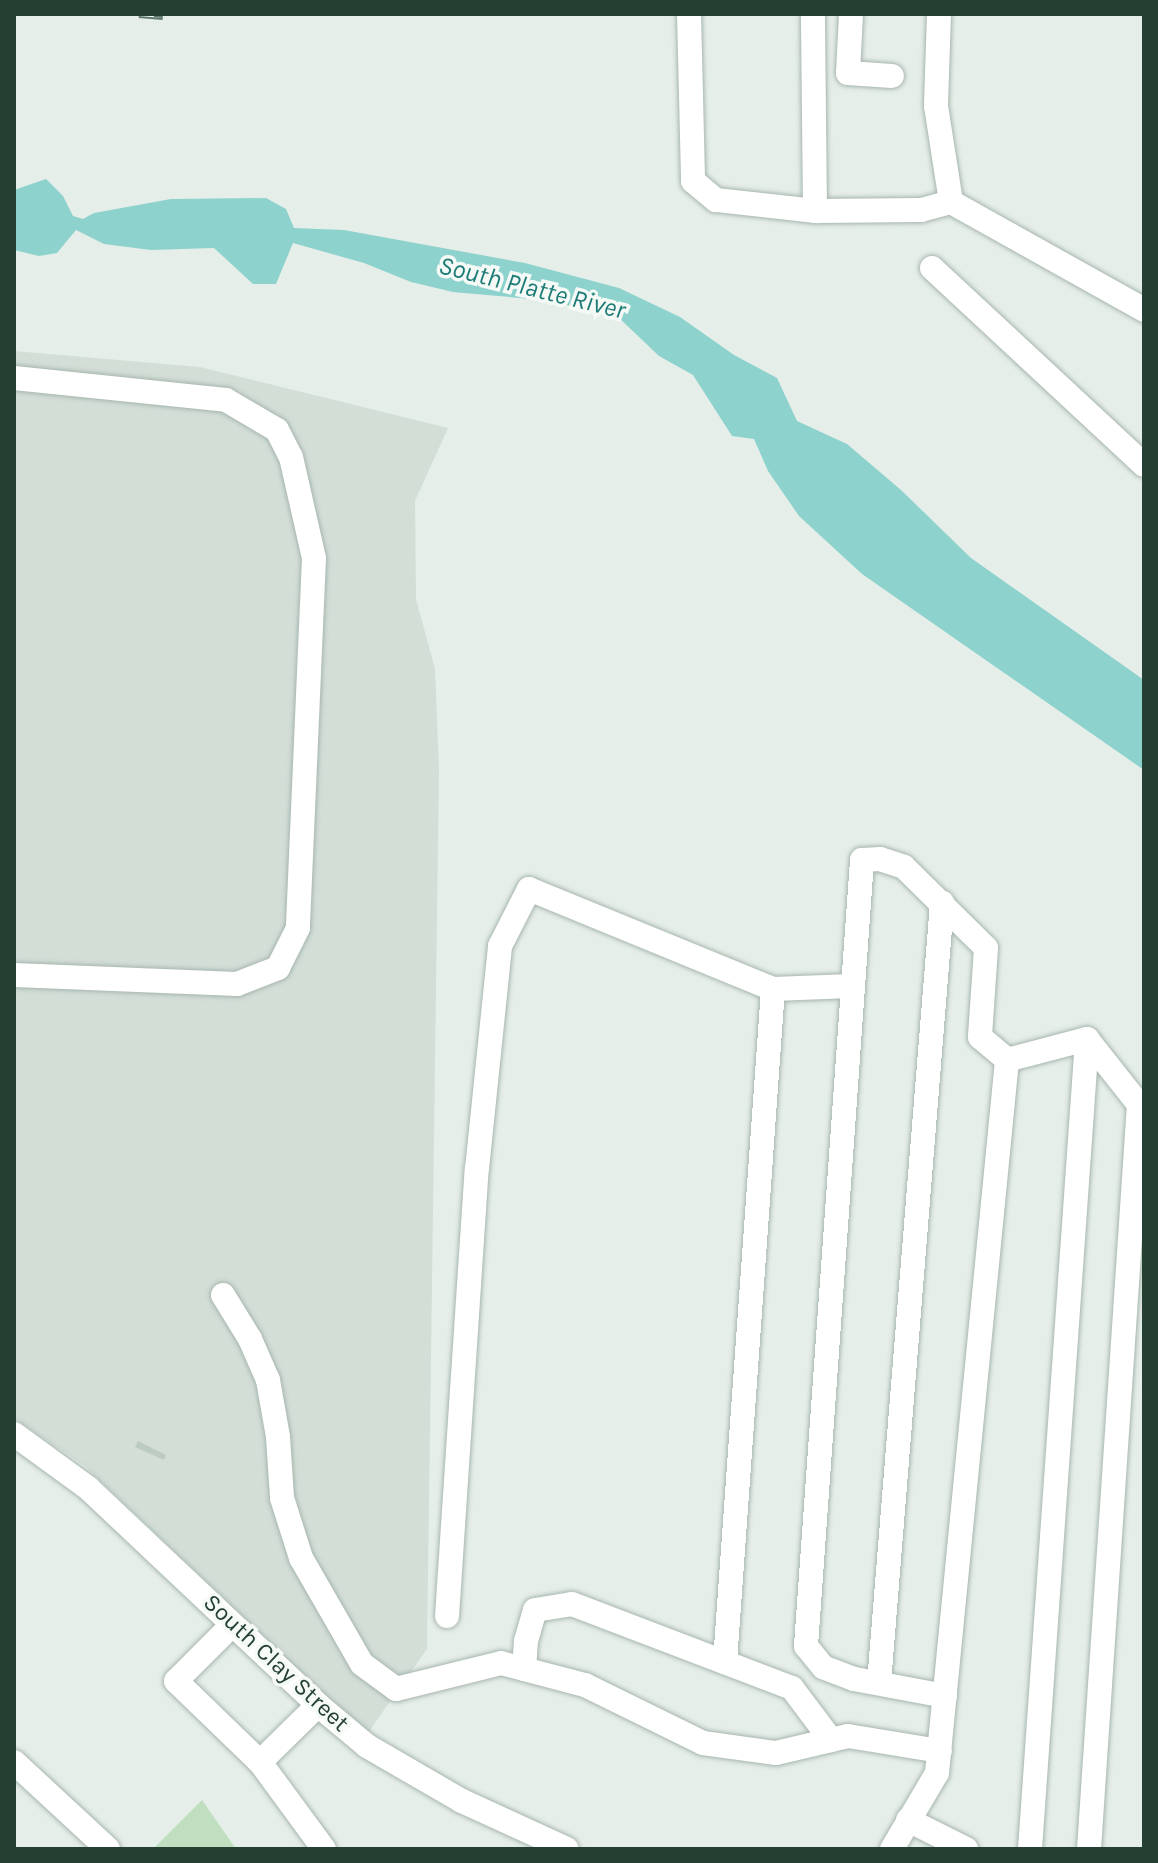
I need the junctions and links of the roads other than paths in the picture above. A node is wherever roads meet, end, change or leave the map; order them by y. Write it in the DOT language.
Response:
graph roads {
  1 [pos="689,14"];
  2 [pos="813,14"];
  3 [pos="851,14"];
  4 [pos="939,14"];
  5 [pos="892,76"];
  6 [pos="951,202"];
  7 [pos="815,211"];
  8 [pos="932,268"];
  9 [pos="1144,310"];
  10 [pos="14,378"];
  11 [pos="1144,465"];
  12 [pos="942,903"];
  13 [pos="14,975"];
  14 [pos="851,986"];
  15 [pos="773,989"];
  16 [pos="1087,1039"];
  17 [pos="1007,1060"];
  18 [pos="1141,1108"];
  19 [pos="223,1295"];
  20 [pos="14,1434"];
  21 [pos="447,1616"];
  22 [pos="232,1625"];
  23 [pos="725,1662"];
  24 [pos="823,1667"];
  25 [pos="524,1669"];
  26 [pos="879,1683"];
  27 [pos="792,1688"];
  28 [pos="945,1696"];
  29 [pos="318,1705"];
  30 [pos="831,1740"];
  31 [pos="940,1751"];
  32 [pos="14,1762"];
  33 [pos="260,1762"];
  34 [pos="908,1820"];
  35 [pos="108,1849"];
  36 [pos="324,1849"];
  37 [pos="567,1849"];
  38 [pos="892,1849"];
  39 [pos="966,1849"];
  40 [pos="1030,1849"];
  41 [pos="1089,1849"];
  1 -- 7 [label="street"];
  2 -- 7 [label="street"];
  3 -- 5 [label="street"];
  4 -- 6 [label="street"];
  6 -- 7 [label="street"];
  6 -- 9 [label="street"];
  8 -- 11 [label="street"];
  10 -- 13 [label="street"];
  12 -- 14 [label="street"];
  12 -- 17 [label="street"];
  12 -- 26 [label="street"];
  14 -- 15 [label="street"];
  14 -- 24 [label="street"];
  15 -- 21 [label="street"];
  15 -- 23 [label="street"];
  16 -- 17 [label="street"];
  16 -- 18 [label="street"];
  16 -- 40 [label="street"];
  17 -- 28 [label="street"];
  18 -- 41 [label="street"];
  19 -- 25 [label="street"];
  20 -- 22 [label="street, South Clay Street"];
  22 -- 29 [label="street, South Clay Street"];
  22 -- 33 [label="street"];
  23 -- 25 [label="street"];
  23 -- 27 [label="street"];
  24 -- 26 [label="street"];
  24 -- 27 [label="street"];
  25 -- 30 [label="street"];
  26 -- 28 [label="street"];
  27 -- 30 [label="street"];
  28 -- 31 [label="street"];
  29 -- 33 [label="street"];
  29 -- 37 [label="street, South Clay Street"];
  30 -- 31 [label="street"];
  31 -- 34 [label="street"];
  32 -- 35 [label="street"];
  33 -- 36 [label="street"];
  34 -- 38 [label="street"];
  34 -- 39 [label="street"];
}
